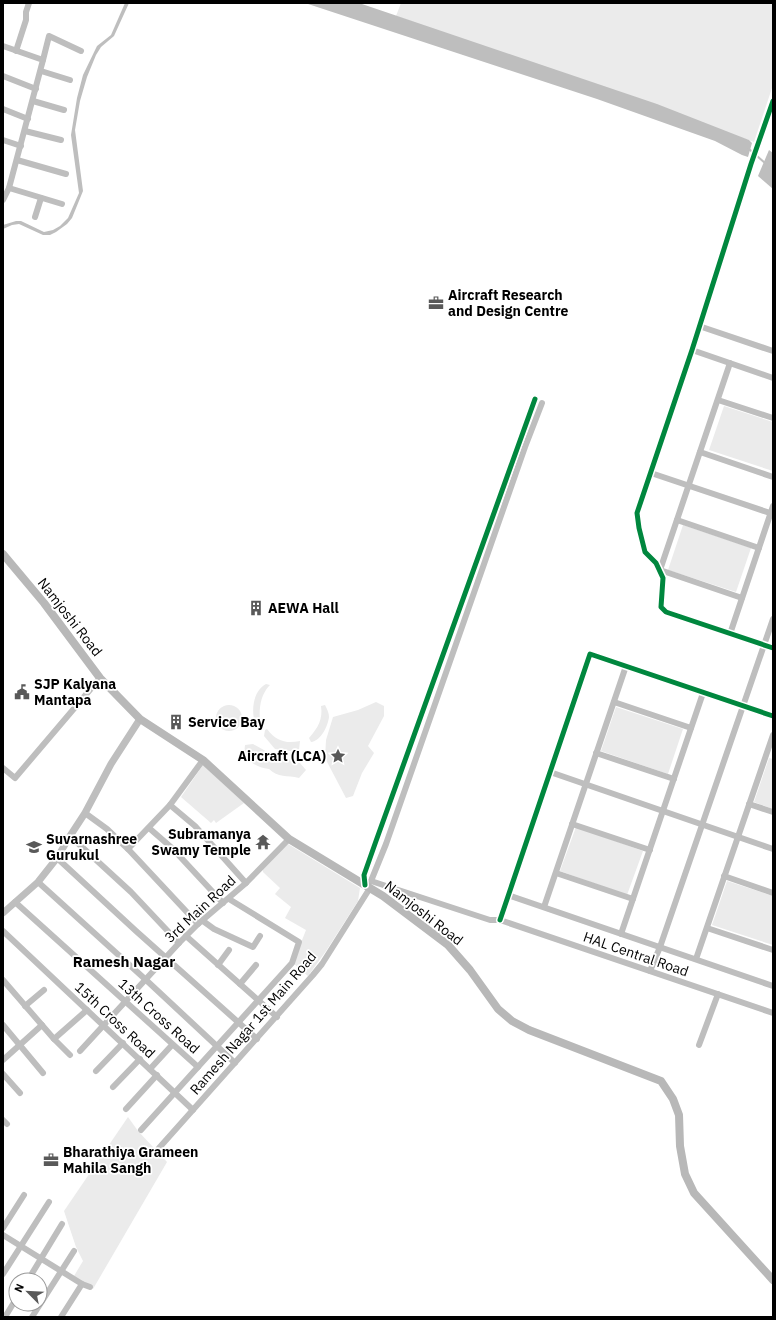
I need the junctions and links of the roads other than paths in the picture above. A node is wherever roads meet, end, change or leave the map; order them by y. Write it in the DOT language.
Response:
graph roads {
  1 [pos="28,3"];
  2 [pos="3,46"];
  3 [pos="16,51"];
  4 [pos="81,51"];
  5 [pos="43,60"];
  6 [pos="41,70"];
  7 [pos="3,76"];
  8 [pos="70,80"];
  9 [pos="36,89"];
  10 [pos="32,101"];
  11 [pos="773,102"];
  12 [pos="3,109"];
  13 [pos="64,110"];
  14 [pos="28,119"];
  15 [pos="25,131"];
  16 [pos="3,140"];
  17 [pos="61,140"];
  18 [pos="21,146"];
  19 [pos="17,160"];
  20 [pos="66,174"];
  21 [pos="10,188"];
  22 [pos="41,198"];
  23 [pos="3,200"];
  24 [pos="62,204"];
  25 [pos="35,216"];
  26 [pos="699,326"];
  27 [pos="692,350"];
  28 [pos="773,352"];
  29 [pos="730,363"];
  30 [pos="773,378"];
  31 [pos="535,399"];
  32 [pos="718,400"];
  33 [pos="542,403"];
  34 [pos="773,418"];
  35 [pos="700,452"];
  36 [pos="651,473"];
  37 [pos="773,477"];
  38 [pos="689,486"];
  39 [pos="773,506"];
  40 [pos="772,514"];
  41 [pos="677,520"];
  42 [pos="759,548"];
  43 [pos="3,554"];
  44 [pos="660,570"];
  45 [pos="742,598"];
  46 [pos="773,619"];
  47 [pos="730,634"];
  48 [pos="764,645"];
  49 [pos="773,648"];
  50 [pos="626,666"];
  51 [pos="100,678"];
  52 [pos="703,693"];
  53 [pos="614,702"];
  54 [pos="743,706"];
  55 [pos="773,716"];
  56 [pos="140,718"];
  57 [pos="691,728"];
  58 [pos="773,735"];
  59 [pos="596,753"];
  60 [pos="770,754"];
  61 [pos="203,760"];
  62 [pos="3,768"];
  63 [pos="550,772"];
  64 [pos="674,779"];
  65 [pos="586,785"];
  66 [pos="749,804"];
  67 [pos="170,805"];
  68 [pos="663,811"];
  69 [pos="773,812"];
  70 [pos="85,813"];
  71 [pos="572,824"];
  72 [pos="702,825"];
  73 [pos="149,828"];
  74 [pos="70,836"];
  75 [pos="738,837"];
  76 [pos="289,839"];
  77 [pos="128,849"];
  78 [pos="773,849"];
  79 [pos="650,850"];
  80 [pos="57,858"];
  81 [pos="556,873"];
  82 [pos="724,876"];
  83 [pos="38,882"];
  84 [pos="246,883"];
  85 [pos="369,885"];
  86 [pos="773,892"];
  87 [pos="508,895"];
  88 [pos="229,899"];
  89 [pos="633,899"];
  90 [pos="15,902"];
  91 [pos="223,904"];
  92 [pos="544,908"];
  93 [pos="3,913"];
  94 [pos="500,920"];
  95 [pos="201,922"];
  96 [pos="706,928"];
  97 [pos="3,931"];
  98 [pos="621,934"];
  99 [pos="186,936"];
  100 [pos="260,936"];
  101 [pos="179,943"];
  102 [pos="660,947"];
  103 [pos="229,950"];
  104 [pos="773,950"];
  105 [pos="166,957"];
  106 [pos="696,959"];
  107 [pos="218,965"];
  108 [pos="256,965"];
  109 [pos="650,971"];
  110 [pos="145,979"];
  111 [pos="3,980"];
  112 [pos="240,984"];
  113 [pos="773,984"];
  114 [pos="44,990"];
  115 [pos="718,994"];
  116 [pos="258,1000"];
  117 [pos="125,1002"];
  118 [pos="26,1006"];
  119 [pos="87,1010"];
  120 [pos="773,1013"];
  121 [pos="277,1016"];
  122 [pos="238,1023"];
  123 [pos="3,1025"];
  124 [pos="42,1025"];
  125 [pos="104,1025"];
  126 [pos="54,1039"];
  127 [pos="257,1039"];
  128 [pos="123,1043"];
  129 [pos="20,1045"];
  130 [pos="172,1045"];
  131 [pos="699,1046"];
  132 [pos="216,1047"];
  133 [pos="80,1051"];
  134 [pos="70,1055"];
  135 [pos="140,1058"];
  136 [pos="3,1060"];
  137 [pos="235,1064"];
  138 [pos="198,1067"];
  139 [pos="150,1069"];
  140 [pos="96,1071"];
  141 [pos="43,1073"];
  142 [pos="3,1074"];
  143 [pos="157,1075"];
  144 [pos="113,1087"];
  145 [pos="175,1092"];
  146 [pos="20,1093"];
  147 [pos="126,1109"];
  148 [pos="194,1110"];
  149 [pos="141,1130"];
  150 [pos="159,1148"];
  151 [pos="24,1195"];
  152 [pos="49,1202"];
  153 [pos="62,1224"];
  154 [pos="3,1228"];
  155 [pos="3,1235"];
  156 [pos="20,1245"];
  157 [pos="74,1251"];
  158 [pos="41,1258"];
  159 [pos="61,1270"];
  160 [pos="33,1272"];
  161 [pos="3,1274"];
  162 [pos="773,1280"];
  163 [pos="82,1284"];
  164 [pos="90,1286"];
  165 [pos="32,1317"];
  166 [pos="61,1317"];
  1 -- 3 [label="street"];
  2 -- 3 [label="street"];
  3 -- 5 [label="street"];
  4 -- 5 [label="street"];
  5 -- 6 [label="street"];
  6 -- 8 [label="street"];
  6 -- 9 [label="street"];
  7 -- 9 [label="street"];
  9 -- 10 [label="street"];
  10 -- 13 [label="street"];
  10 -- 14 [label="street"];
  11 -- 26 [label="street"];
  12 -- 14 [label="street"];
  14 -- 15 [label="street"];
  15 -- 17 [label="street"];
  15 -- 18 [label="street"];
  16 -- 18 [label="street"];
  18 -- 19 [label="street"];
  19 -- 20 [label="street"];
  19 -- 21 [label="street"];
  21 -- 22 [label="street"];
  21 -- 23 [label="street"];
  22 -- 24 [label="street"];
  22 -- 25 [label="street"];
  26 -- 27 [label="street"];
  26 -- 28 [label="street"];
  27 -- 29 [label="street"];
  27 -- 36 [label="street"];
  29 -- 30 [label="street"];
  29 -- 32 [label="street"];
  31 -- 85 [label="street"];
  32 -- 34 [label="street"];
  32 -- 35 [label="street"];
  33 -- 85 [label="street, Ramesh Nagar 1st Main Road"];
  35 -- 37 [label="street"];
  35 -- 38 [label="street"];
  36 -- 38 [label="street"];
  36 -- 44 [label="street"];
  38 -- 40 [label="street"];
  38 -- 41 [label="street"];
  39 -- 40 [label="street"];
  40 -- 42 [label="street"];
  41 -- 42 [label="street"];
  41 -- 44 [label="street"];
  42 -- 45 [label="street"];
  43 -- 51 [label="main road, Namjoshi Road"];
  44 -- 45 [label="street"];
  44 -- 47 [label="street"];
  45 -- 47 [label="street"];
  46 -- 48 [label="street"];
  47 -- 48 [label="street"];
  48 -- 49 [label="street"];
  48 -- 54 [label="street"];
  50 -- 52 [label="street"];
  50 -- 53 [label="street"];
  50 -- 63 [label="street"];
  51 -- 56 [label="main road, Namjoshi Road"];
  51 -- 62 [label="street"];
  52 -- 54 [label="street"];
  52 -- 57 [label="street"];
  53 -- 57 [label="street"];
  53 -- 59 [label="street"];
  54 -- 55 [label="street"];
  54 -- 72 [label="street"];
  56 -- 61 [label="main road, Namjoshi Road"];
  56 -- 70 [label="street"];
  57 -- 64 [label="street"];
  58 -- 60 [label="street"];
  59 -- 64 [label="street"];
  59 -- 65 [label="street"];
  60 -- 66 [label="street"];
  61 -- 67 [label="street"];
  61 -- 76 [label="main road, Namjoshi Road"];
  63 -- 65 [label="street"];
  63 -- 87 [label="street"];
  64 -- 68 [label="street"];
  65 -- 68 [label="street"];
  65 -- 71 [label="street"];
  66 -- 69 [label="street"];
  66 -- 75 [label="street"];
  67 -- 73 [label="street"];
  67 -- 84 [label="street"];
  68 -- 72 [label="street"];
  68 -- 79 [label="street"];
  70 -- 74 [label="street"];
  70 -- 77 [label="street"];
  71 -- 79 [label="street"];
  71 -- 81 [label="street"];
  72 -- 75 [label="street"];
  72 -- 102 [label="street"];
  73 -- 77 [label="street"];
  73 -- 91 [label="street"];
  74 -- 80 [label="street"];
  74 -- 101 [label="street"];
  75 -- 78 [label="street"];
  75 -- 82 [label="street"];
  76 -- 84 [label="street, 3rd Main Road"];
  76 -- 85 [label="main road, Namjoshi Road"];
  77 -- 95 [label="street"];
  79 -- 89 [label="street"];
  80 -- 83 [label="street"];
  80 -- 105 [label="street"];
  81 -- 89 [label="street"];
  81 -- 92 [label="street"];
  82 -- 86 [label="street"];
  82 -- 96 [label="street"];
  83 -- 90 [label="street"];
  83 -- 110 [label="street"];
  84 -- 88 [label="street, 3rd Main Road"];
  85 -- 94 [label="street, HAL Central Road"];
  85 -- 121 [label="street, Ramesh Nagar 1st Main Road"];
  85 -- 162 [label="main road, Namjoshi Road"];
  87 -- 92 [label="street"];
  87 -- 94 [label="street"];
  88 -- 91 [label="street, 3rd Main Road"];
  88 -- 116 [label="street"];
  89 -- 98 [label="street"];
  90 -- 93 [label="street"];
  90 -- 117 [label="street, 13th Cross Road"];
  91 -- 95 [label="street, 3rd Main Road"];
  92 -- 98 [label="street"];
  94 -- 109 [label="street, HAL Central Road"];
  95 -- 99 [label="street, 3rd Main Road"];
  95 -- 100 [label="street"];
  96 -- 104 [label="street"];
  96 -- 106 [label="street"];
  97 -- 119 [label="street, 15th Cross Road"];
  98 -- 102 [label="street"];
  99 -- 101 [label="street, 3rd Main Road"];
  99 -- 107 [label="street"];
  101 -- 105 [label="street, 3rd Main Road"];
  102 -- 106 [label="street"];
  102 -- 109 [label="street"];
  103 -- 107 [label="street"];
  105 -- 110 [label="street, 3rd Main Road"];
  105 -- 122 [label="street"];
  106 -- 113 [label="street"];
  107 -- 112 [label="street"];
  108 -- 112 [label="street"];
  109 -- 115 [label="street, HAL Central Road"];
  110 -- 117 [label="street, 3rd Main Road"];
  110 -- 132 [label="street"];
  111 -- 118 [label="street"];
  112 -- 116 [label="street"];
  114 -- 118 [label="street"];
  115 -- 120 [label="street, HAL Central Road"];
  115 -- 131 [label="street"];
  116 -- 121 [label="street"];
  116 -- 122 [label="street"];
  117 -- 125 [label="street, 3rd Main Road"];
  117 -- 130 [label="street, 13th Cross Road"];
  118 -- 124 [label="street"];
  119 -- 125 [label="street, 15th Cross Road"];
  119 -- 126 [label="street"];
  121 -- 127 [label="street, Ramesh Nagar 1st Main Road"];
  122 -- 127 [label="street"];
  122 -- 132 [label="street"];
  123 -- 129 [label="street"];
  124 -- 126 [label="street"];
  124 -- 129 [label="street"];
  125 -- 128 [label="street, 15th Cross Road"];
  125 -- 133 [label="street, 3rd Main Road"];
  126 -- 134 [label="street"];
  127 -- 137 [label="street, Ramesh Nagar 1st Main Road"];
  128 -- 135 [label="street, 15th Cross Road"];
  128 -- 140 [label="street"];
  129 -- 136 [label="street"];
  129 -- 141 [label="street"];
  130 -- 138 [label="street, 13th Cross Road"];
  130 -- 139 [label="street"];
  132 -- 137 [label="street"];
  132 -- 138 [label="street"];
  135 -- 139 [label="street, 15th Cross Road"];
  135 -- 144 [label="street"];
  137 -- 148 [label="street, Ramesh Nagar 1st Main Road"];
  138 -- 145 [label="street"];
  139 -- 143 [label="street, 15th Cross Road"];
  142 -- 146 [label="street"];
  143 -- 145 [label="street, 15th Cross Road"];
  143 -- 147 [label="street"];
  145 -- 148 [label="street, 15th Cross Road"];
  145 -- 149 [label="street"];
  148 -- 150 [label="street, Ramesh Nagar 1st Main Road"];
  151 -- 154 [label="street"];
  152 -- 156 [label="street"];
  153 -- 158 [label="street"];
  155 -- 156 [label="street"];
  156 -- 158 [label="street"];
  156 -- 161 [label="street"];
  157 -- 159 [label="street"];
  158 -- 159 [label="street"];
  158 -- 160 [label="street"];
  159 -- 163 [label="street"];
  159 -- 165 [label="street"];
  163 -- 164 [label="street"];
  163 -- 166 [label="street"];
}
